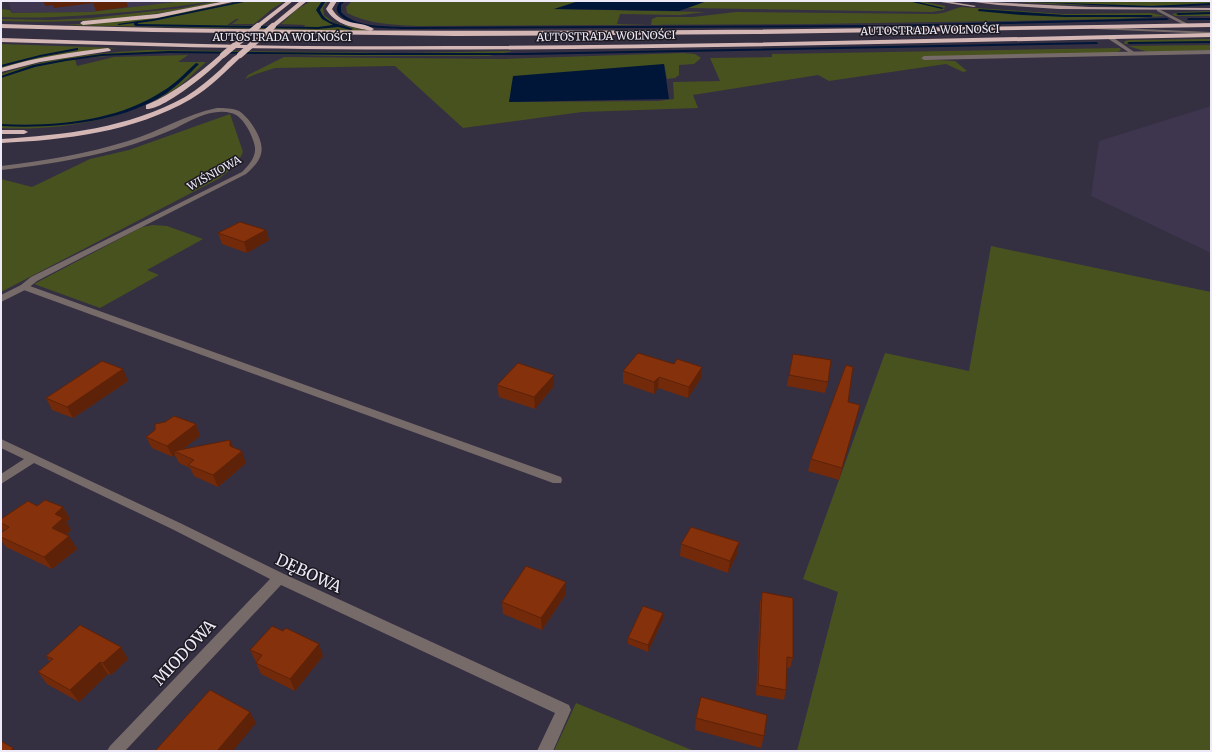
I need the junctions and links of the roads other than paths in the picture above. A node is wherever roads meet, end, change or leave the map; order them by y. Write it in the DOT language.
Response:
graph roads {
  1 [pos="234,1"];
  2 [pos="290,1"];
  3 [pos="304,1"];
  4 [pos="334,1"];
  5 [pos="936,1"];
  6 [pos="968,1"];
  7 [pos="1211,9"];
  8 [pos="1133,10"];
  9 [pos="1158,10"];
  10 [pos="1188,25"];
  11 [pos="1211,25"];
  12 [pos="1,26"];
  13 [pos="1076,27"];
  14 [pos="1154,31"];
  15 [pos="408,34"];
  16 [pos="1211,34"];
  17 [pos="1092,37"];
  18 [pos="1109,37"];
  19 [pos="1,40"];
  20 [pos="154,46"];
  21 [pos="1211,52"];
  22 [pos="1135,54"];
  23 [pos="924,58"];
  24 [pos="1,70"];
  25 [pos="1,132"];
  26 [pos="1,140"];
  27 [pos="1,168"];
  28 [pos="24,287"];
  29 [pos="1,299"];
  30 [pos="1,443"];
  31 [pos="33,458"];
  32 [pos="1,480"];
  33 [pos="557,480"];
  34 [pos="279,578"];
  35 [pos="116,751"];
  36 [pos="545,751"];
  1 -- 12 [label="highway"];
  2 -- 25 [label="highway, bridge"];
  3 -- 26 [label="highway, bridge"];
  4 -- 15 [label="highway"];
  5 -- 8 [label="main road"];
  6 -- 8 [label="main road"];
  7 -- 9 [label="main road"];
  8 -- 9 [label="main road"];
  9 -- 10 [label="lane"];
  10 -- 11 [label="highway, AUTOSTRADA WOLNOŚCI"];
  10 -- 13 [label="highway, AUTOSTRADA WOLNOŚCI"];
  11 -- 14 [label="lane"];
  12 -- 15 [label="highway, AUTOSTRADA WOLNOŚCI"];
  13 -- 14 [label="lane"];
  13 -- 15 [label="highway, AUTOSTRADA WOLNOŚCI"];
  14 -- 16 [label="lane"];
  14 -- 17 [label="lane"];
  16 -- 18 [label="highway, AUTOSTRADA WOLNOŚCI"];
  17 -- 18 [label="highway, AUTOSTRADA WOLNOŚCI"];
  17 -- 20 [label="highway, AUTOSTRADA WOLNOŚCI"];
  18 -- 22 [label="lane"];
  19 -- 20 [label="highway, AUTOSTRADA WOLNOŚCI"];
  20 -- 24 [label="highway"];
  21 -- 22 [label="street"];
  22 -- 23 [label="street"];
  27 -- 28 [label="street, WIŚNIOWA"];
  28 -- 29 [label="street, WIŚNIOWA"];
  28 -- 33 [label="lane"];
  30 -- 31 [label="street, DĘBOWA"];
  31 -- 32 [label="street"];
  31 -- 34 [label="street, DĘBOWA"];
  34 -- 35 [label="street, MIODOWA"];
  34 -- 36 [label="street, DĘBOWA"];
}
